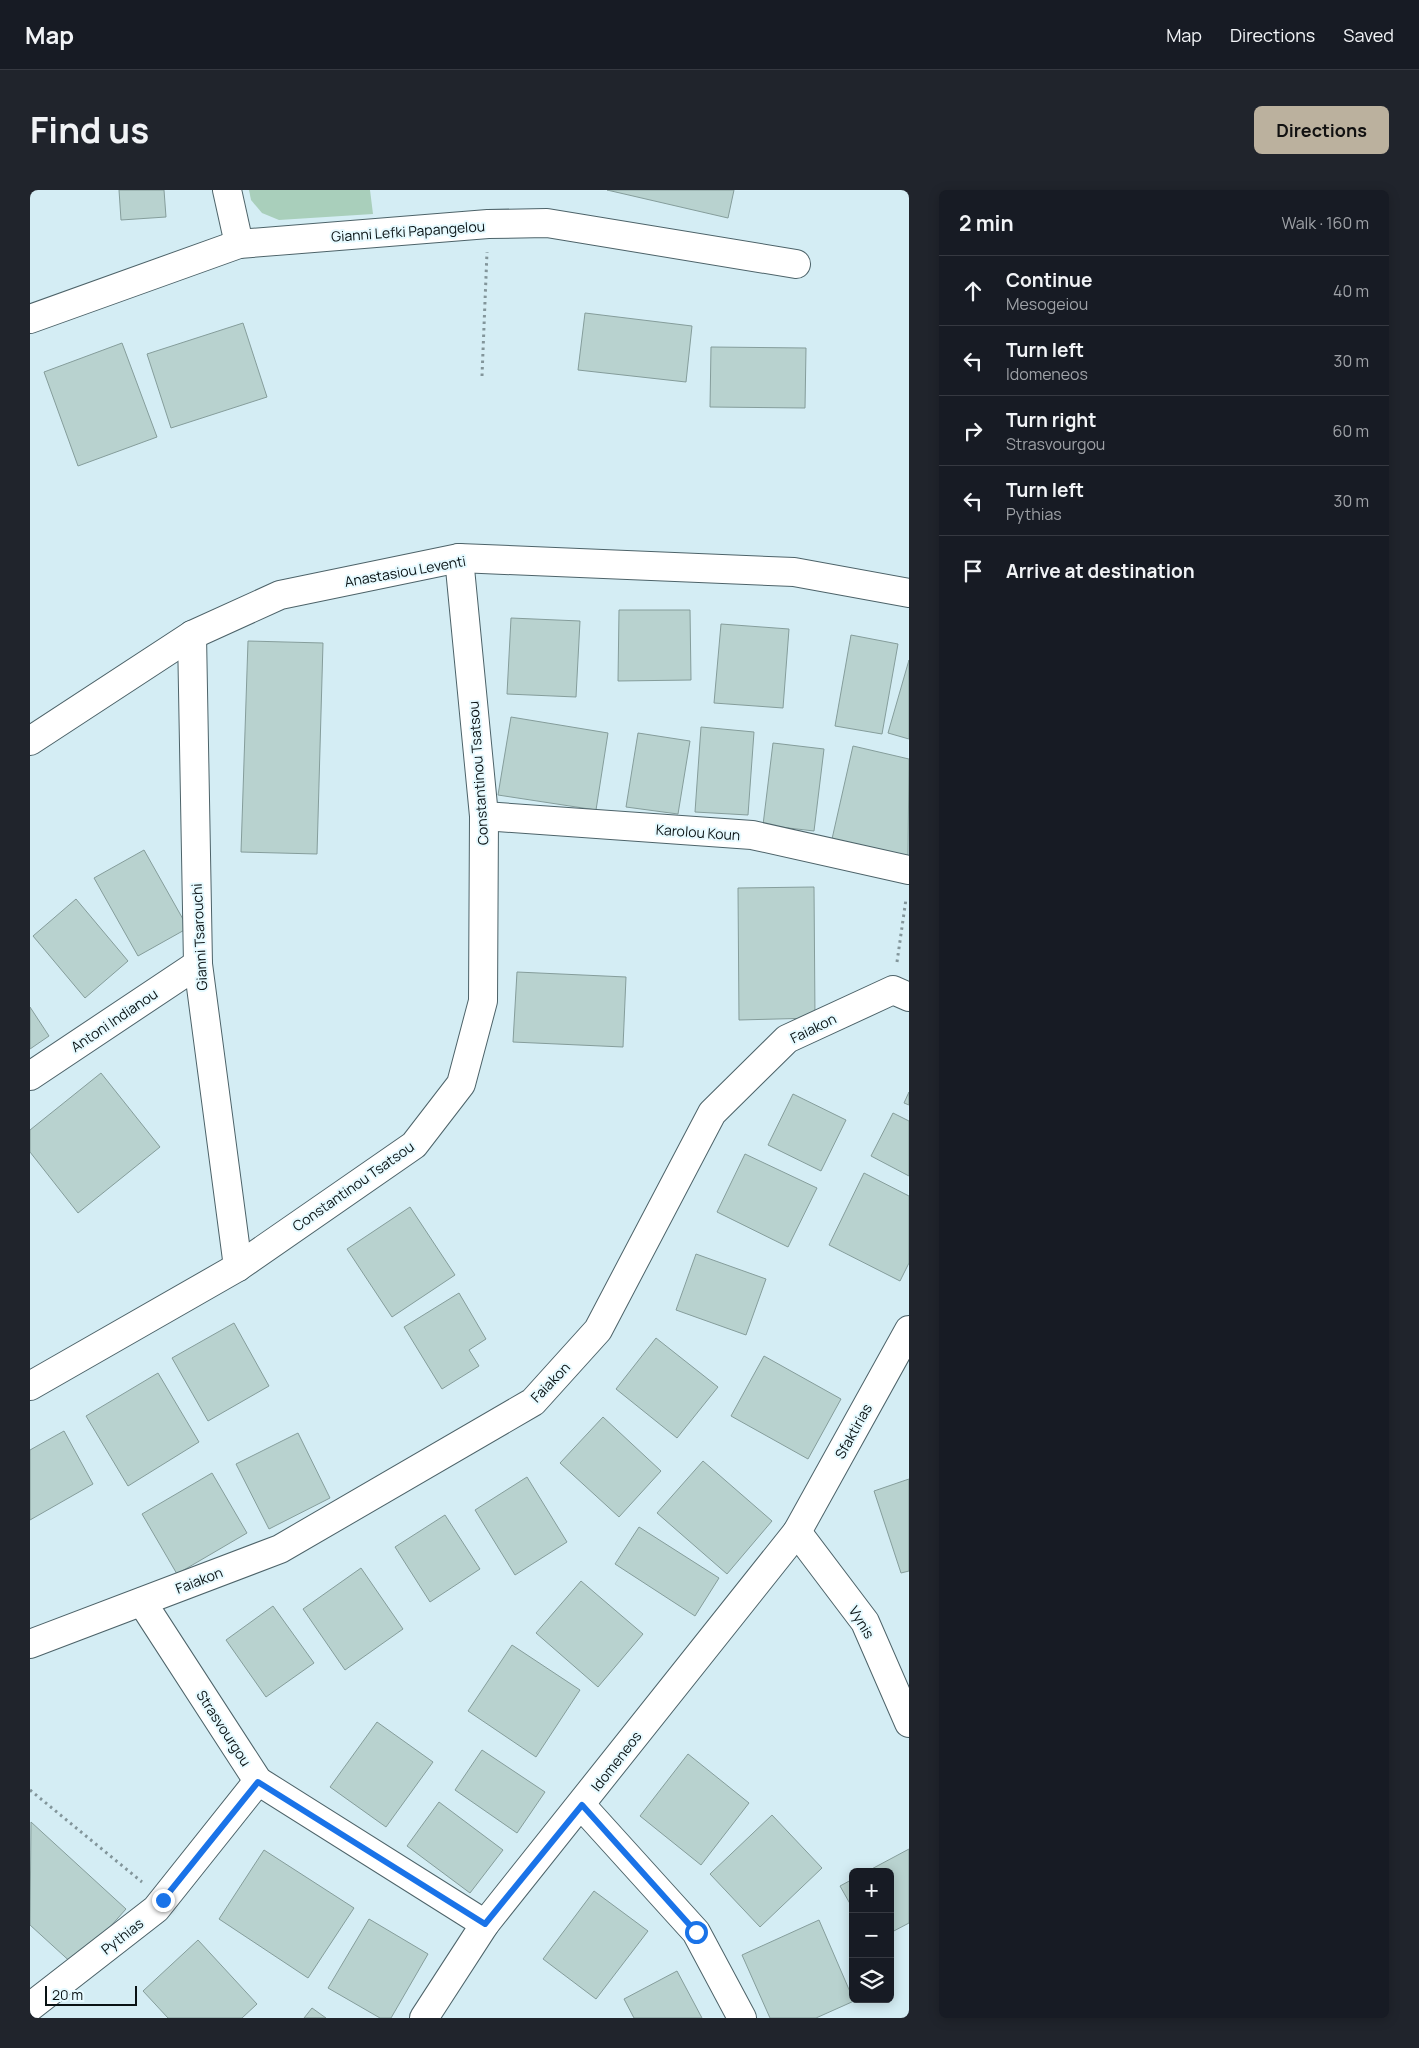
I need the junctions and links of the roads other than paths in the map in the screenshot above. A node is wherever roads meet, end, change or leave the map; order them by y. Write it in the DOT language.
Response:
graph roads {
  1 [pos="227,190"];
  2 [pos="239,244"];
  3 [pos="796,264"];
  4 [pos="30,319"];
  5 [pos="459,558"];
  6 [pos="909,593"];
  7 [pos="192,635"];
  8 [pos="30,741"];
  9 [pos="484,816"];
  10 [pos="908,883"];
  11 [pos="198,964"];
  12 [pos="901,994"];
  13 [pos="30,1076"];
  14 [pos="238,1267"];
  15 [pos="909,1330"];
  16 [pos="30,1386"];
  17 [pos="797,1532"];
  18 [pos="142,1602"];
  19 [pos="30,1644"];
  20 [pos="909,1723"];
  21 [pos="258,1782"];
  22 [pos="582,1805"];
  23 [pos="485,1924"];
  24 [pos="30,2007"];
  25 [pos="424,2018"];
  26 [pos="742,2018"];
  1 -- 2 [label="street"];
  2 -- 3 [label="street, Gianni Lefki Papangelou"];
  2 -- 4 [label="street, Gianni Lefki Papangelou"];
  5 -- 6 [label="street, Anastasiou Leventi"];
  5 -- 7 [label="street, Anastasiou Leventi"];
  5 -- 9 [label="street, Constantinou Tsatsou"];
  7 -- 8 [label="street, Anastasiou Leventi"];
  7 -- 11 [label="street, Gianni Tsarouchi"];
  9 -- 10 [label="street, Karolou Koun"];
  9 -- 14 [label="street, Constantinou Tsatsou"];
  11 -- 13 [label="street, Antoni Indianou"];
  11 -- 14 [label="street, Gianni Tsarouchi"];
  12 -- 18 [label="street, Faiakon"];
  14 -- 16 [label="street, Constantinou Tsatsou"];
  15 -- 17 [label="street, Sfaktirias"];
  17 -- 20 [label="street, Vynis"];
  17 -- 22 [label="street, Idomeneos"];
  18 -- 19 [label="street, Faiakon"];
  18 -- 21 [label="street, Strasvourgou"];
  21 -- 23 [label="street, Strasvourgou"];
  21 -- 24 [label="street, Pythias"];
  22 -- 23 [label="street, Idomeneos"];
  22 -- 26 [label="street"];
  23 -- 25 [label="street, Idomeneos"];
}
